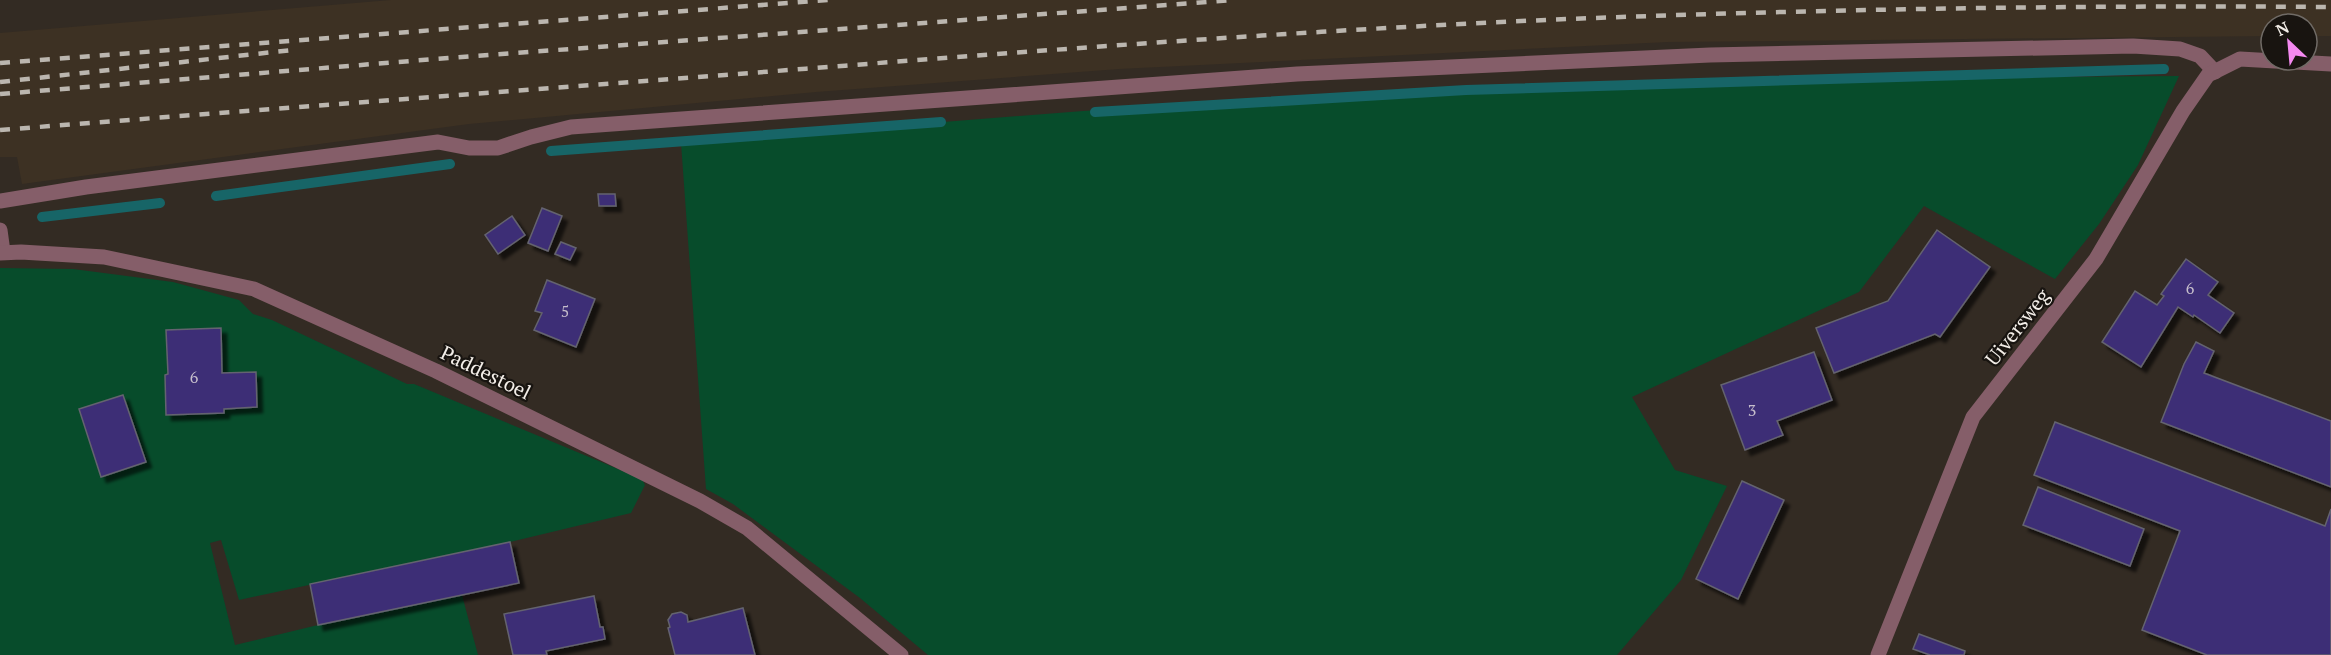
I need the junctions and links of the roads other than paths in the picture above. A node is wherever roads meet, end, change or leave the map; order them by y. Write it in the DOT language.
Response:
graph roads {
  1 [pos="2331,64"];
  2 [pos="2215,72"];
  3 [pos="0,201"];
  4 [pos="0,230"];
  5 [pos="2,253"];
  6 [pos="902,655"];
  7 [pos="1878,655"];
  1 -- 2 [label="street, Uiversweg"];
  2 -- 3 [label="street"];
  2 -- 7 [label="street, Uiversweg"];
  4 -- 5 [label="street"];
  5 -- 6 [label="street, Paddestoel"];
}
